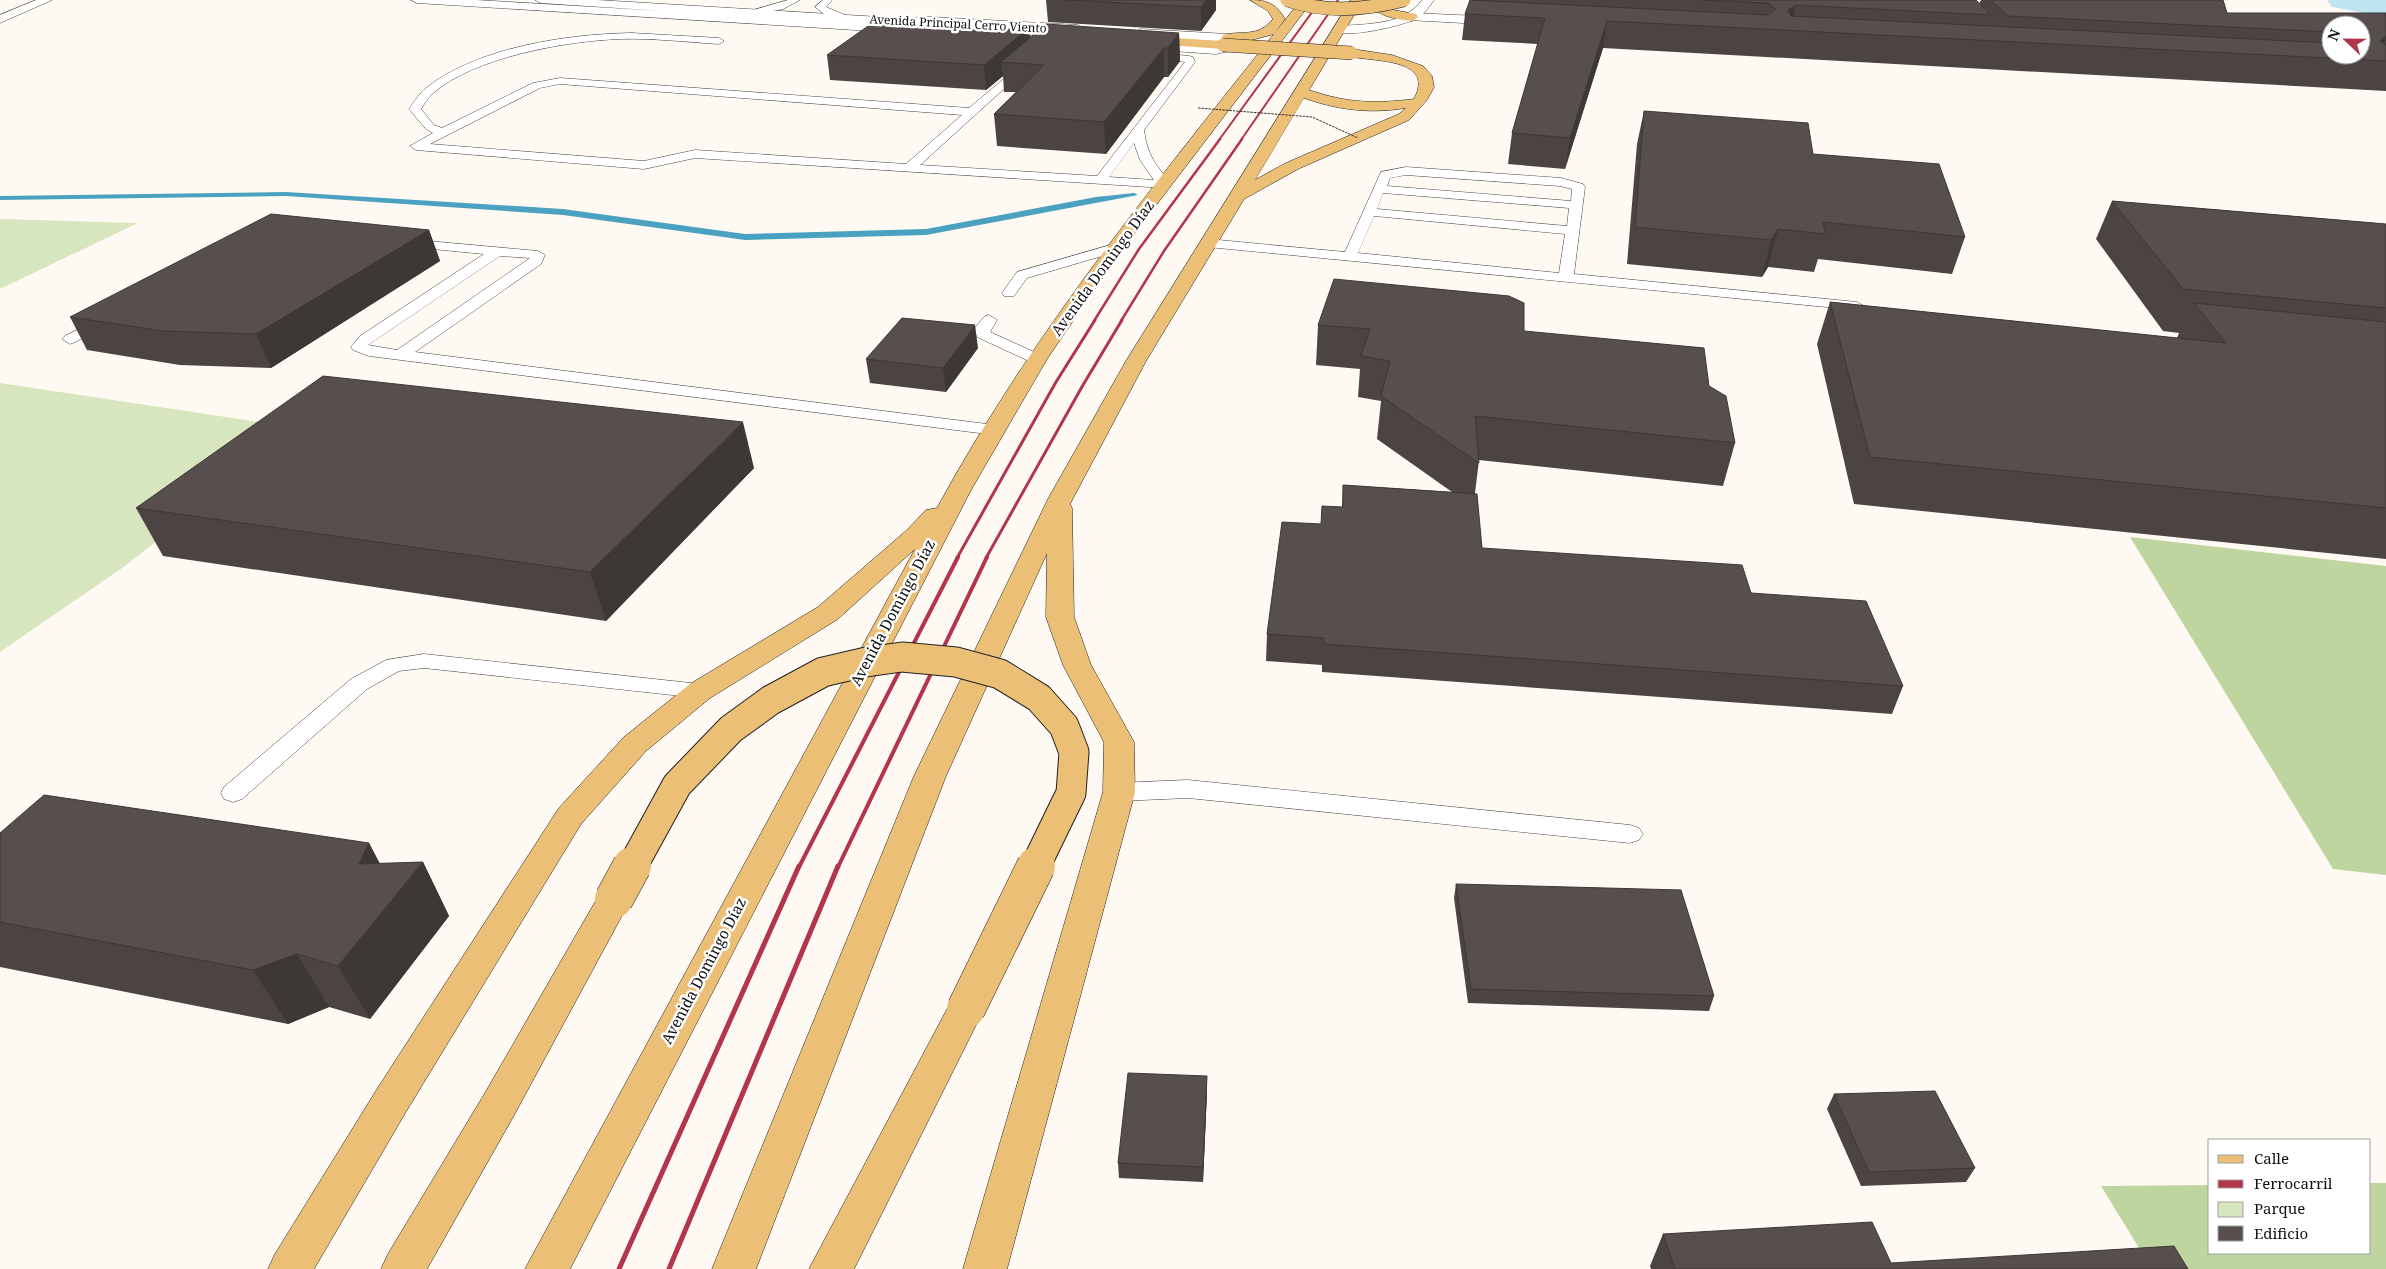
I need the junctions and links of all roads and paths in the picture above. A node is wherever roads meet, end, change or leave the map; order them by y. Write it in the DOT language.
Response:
graph roads {
  1 [pos="46,0"];
  2 [pos="417,0"];
  3 [pos="541,0"];
  4 [pos="796,0"];
  5 [pos="828,0"];
  6 [pos="1256,0"];
  7 [pos="1287,0"];
  8 [pos="1307,0"];
  9 [pos="1357,0"];
  10 [pos="1371,0"];
  11 [pos="1404,0"];
  12 [pos="1428,0"];
  13 [pos="748,13"];
  14 [pos="1412,17"];
  15 [pos="847,18"];
  16 [pos="0,19"];
  17 [pos="1510,22"];
  18 [pos="899,30"];
  19 [pos="1340,30"];
  20 [pos="1270,31"];
  21 [pos="1085,36"];
  22 [pos="1131,39"];
  23 [pos="719,41"];
  24 [pos="1222,44"];
  25 [pos="1044,47"];
  26 [pos="1141,54"];
  27 [pos="1249,68"];
  28 [pos="1301,92"];
  29 [pos="1418,102"];
  30 [pos="1198,108"];
  31 [pos="972,112"];
  32 [pos="1139,130"];
  33 [pos="442,133"];
  34 [pos="1358,138"];
  35 [pos="909,168"];
  36 [pos="1100,180"];
  37 [pos="1165,184"];
  38 [pos="1379,189"];
  39 [pos="1238,196"];
  40 [pos="1576,205"];
  41 [pos="1369,212"];
  42 [pos="1573,231"];
  43 [pos="391,241"];
  44 [pos="1208,243"];
  45 [pos="1114,248"];
  46 [pos="498,251"];
  47 [pos="1350,256"];
  48 [pos="1566,277"];
  49 [pos="1009,293"];
  50 [pos="1869,307"];
  51 [pos="113,316"];
  52 [pos="989,320"];
  53 [pos="70,339"];
  54 [pos="400,354"];
  55 [pos="1037,359"];
  56 [pos="995,430"];
  57 [pos="959,490"];
  58 [pos="1060,499"];
  59 [pos="700,691"];
  60 [pos="1119,792"];
  61 [pos="233,793"];
  62 [pos="1630,834"];
  63 [pos="290,1269"];
  64 [pos="403,1269"];
  65 [pos="547,1269"];
  66 [pos="734,1269"];
  67 [pos="831,1269"];
  68 [pos="985,1269"];
  1 -- 16 [label="street"];
  2 -- 18 [label="street, Avenida Principal Cerro Viento"];
  3 -- 13 [label="street, Avenida Principal Cerro Viento"];
  4 -- 13 [label="lane"];
  5 -- 15 [label="lane"];
  6 -- 20 [label="main road"];
  7 -- 11 [label="main road, bridge"];
  8 -- 27 [label="main road, Avenida Domingo Díaz"];
  9 -- 19 [label="main road"];
  10 -- 14 [label="main road"];
  12 -- 14 [label="street"];
  13 -- 15 [label="street, Avenida Principal Cerro Viento"];
  14 -- 17 [label="street"];
  14 -- 19 [label="street"];
  15 -- 18 [label="street, Avenida Principal Cerro Viento"];
  18 -- 21 [label="main road"];
  18 -- 21 [label="street, Avenida Principal Cerro Viento"];
  18 -- 25 [label="street, Avenida Principal Cerro Viento"];
  19 -- 28 [label="main road"];
  20 -- 24 [label="main road"];
  20 -- 27 [label="main road"];
  21 -- 25 [label="street, Avenida Principal Cerro Viento"];
  22 -- 24 [label="street"];
  23 -- 33 [label="lane"];
  24 -- 27 [label="main road"];
  24 -- 29 [label="main road, bridge"];
  25 -- 31 [label="lane"];
  26 -- 32 [label="lane"];
  27 -- 37 [label="main road, Avenida Domingo Díaz"];
  28 -- 29 [label="main road"];
  28 -- 39 [label="main road"];
  29 -- 39 [label="main road"];
  30 -- 34 [label="path, bridge"];
  31 -- 33 [label="lane"];
  31 -- 35 [label="lane"];
  32 -- 36 [label="lane"];
  32 -- 37 [label="lane"];
  33 -- 35 [label="lane"];
  35 -- 36 [label="lane"];
  36 -- 37 [label="lane"];
  37 -- 45 [label="main road, Avenida Domingo Díaz"];
  38 -- 40 [label="lane"];
  38 -- 40 [label="lane"];
  38 -- 41 [label="lane"];
  39 -- 44 [label="main road"];
  40 -- 42 [label="lane"];
  41 -- 42 [label="lane"];
  41 -- 47 [label="lane"];
  42 -- 48 [label="lane"];
  43 -- 46 [label="lane"];
  44 -- 47 [label="lane"];
  44 -- 58 [label="main road"];
  45 -- 49 [label="lane"];
  45 -- 55 [label="main road, Avenida Domingo Díaz"];
  46 -- 54 [label="lane"];
  46 -- 54 [label="lane"];
  47 -- 48 [label="lane"];
  48 -- 50 [label="lane"];
  51 -- 53 [label="lane"];
  52 -- 55 [label="lane"];
  54 -- 56 [label="lane"];
  55 -- 56 [label="main road, Avenida Domingo Díaz"];
  56 -- 57 [label="main road, Avenida Domingo Díaz"];
  57 -- 59 [label="main road"];
  57 -- 65 [label="main road, Avenida Domingo Díaz"];
  58 -- 60 [label="main road"];
  58 -- 66 [label="main road"];
  59 -- 61 [label="lane"];
  59 -- 63 [label="main road"];
  60 -- 62 [label="lane"];
  60 -- 68 [label="main road"];
  64 -- 67 [label="main road, bridge"];
}
